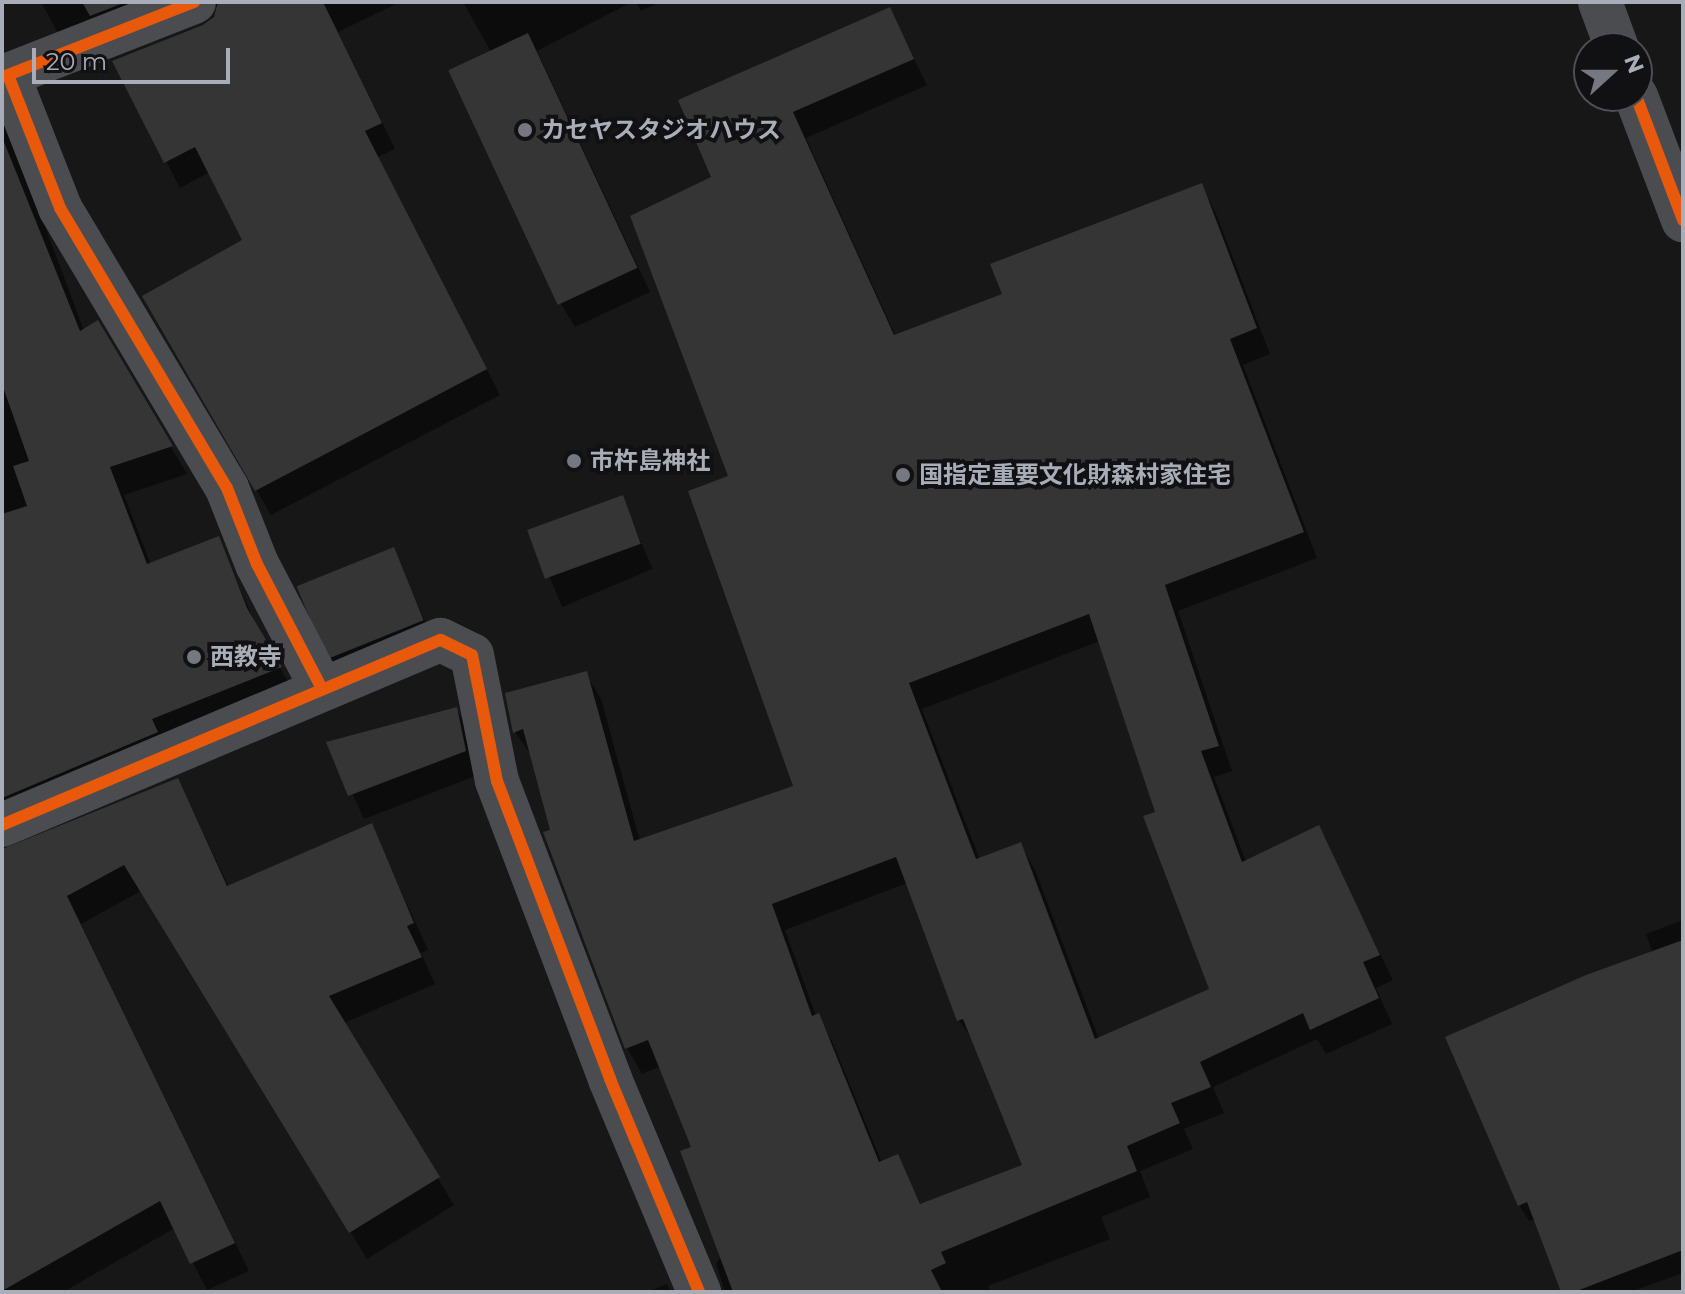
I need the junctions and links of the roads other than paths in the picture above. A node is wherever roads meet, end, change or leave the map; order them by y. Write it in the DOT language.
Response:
graph roads {
  1 [pos="194,2"];
  2 [pos="1600,2"];
  3 [pos="1611,32"];
  4 [pos="1642,112"];
  5 [pos="1683,220"];
  6 [pos="322,689"];
  7 [pos="2,825"];
  8 [pos="699,1292"];
  1 -- 6 [label="street"];
  2 -- 3 [label="street"];
  4 -- 5 [label="street"];
  6 -- 7 [label="street"];
  6 -- 8 [label="street"];
}
